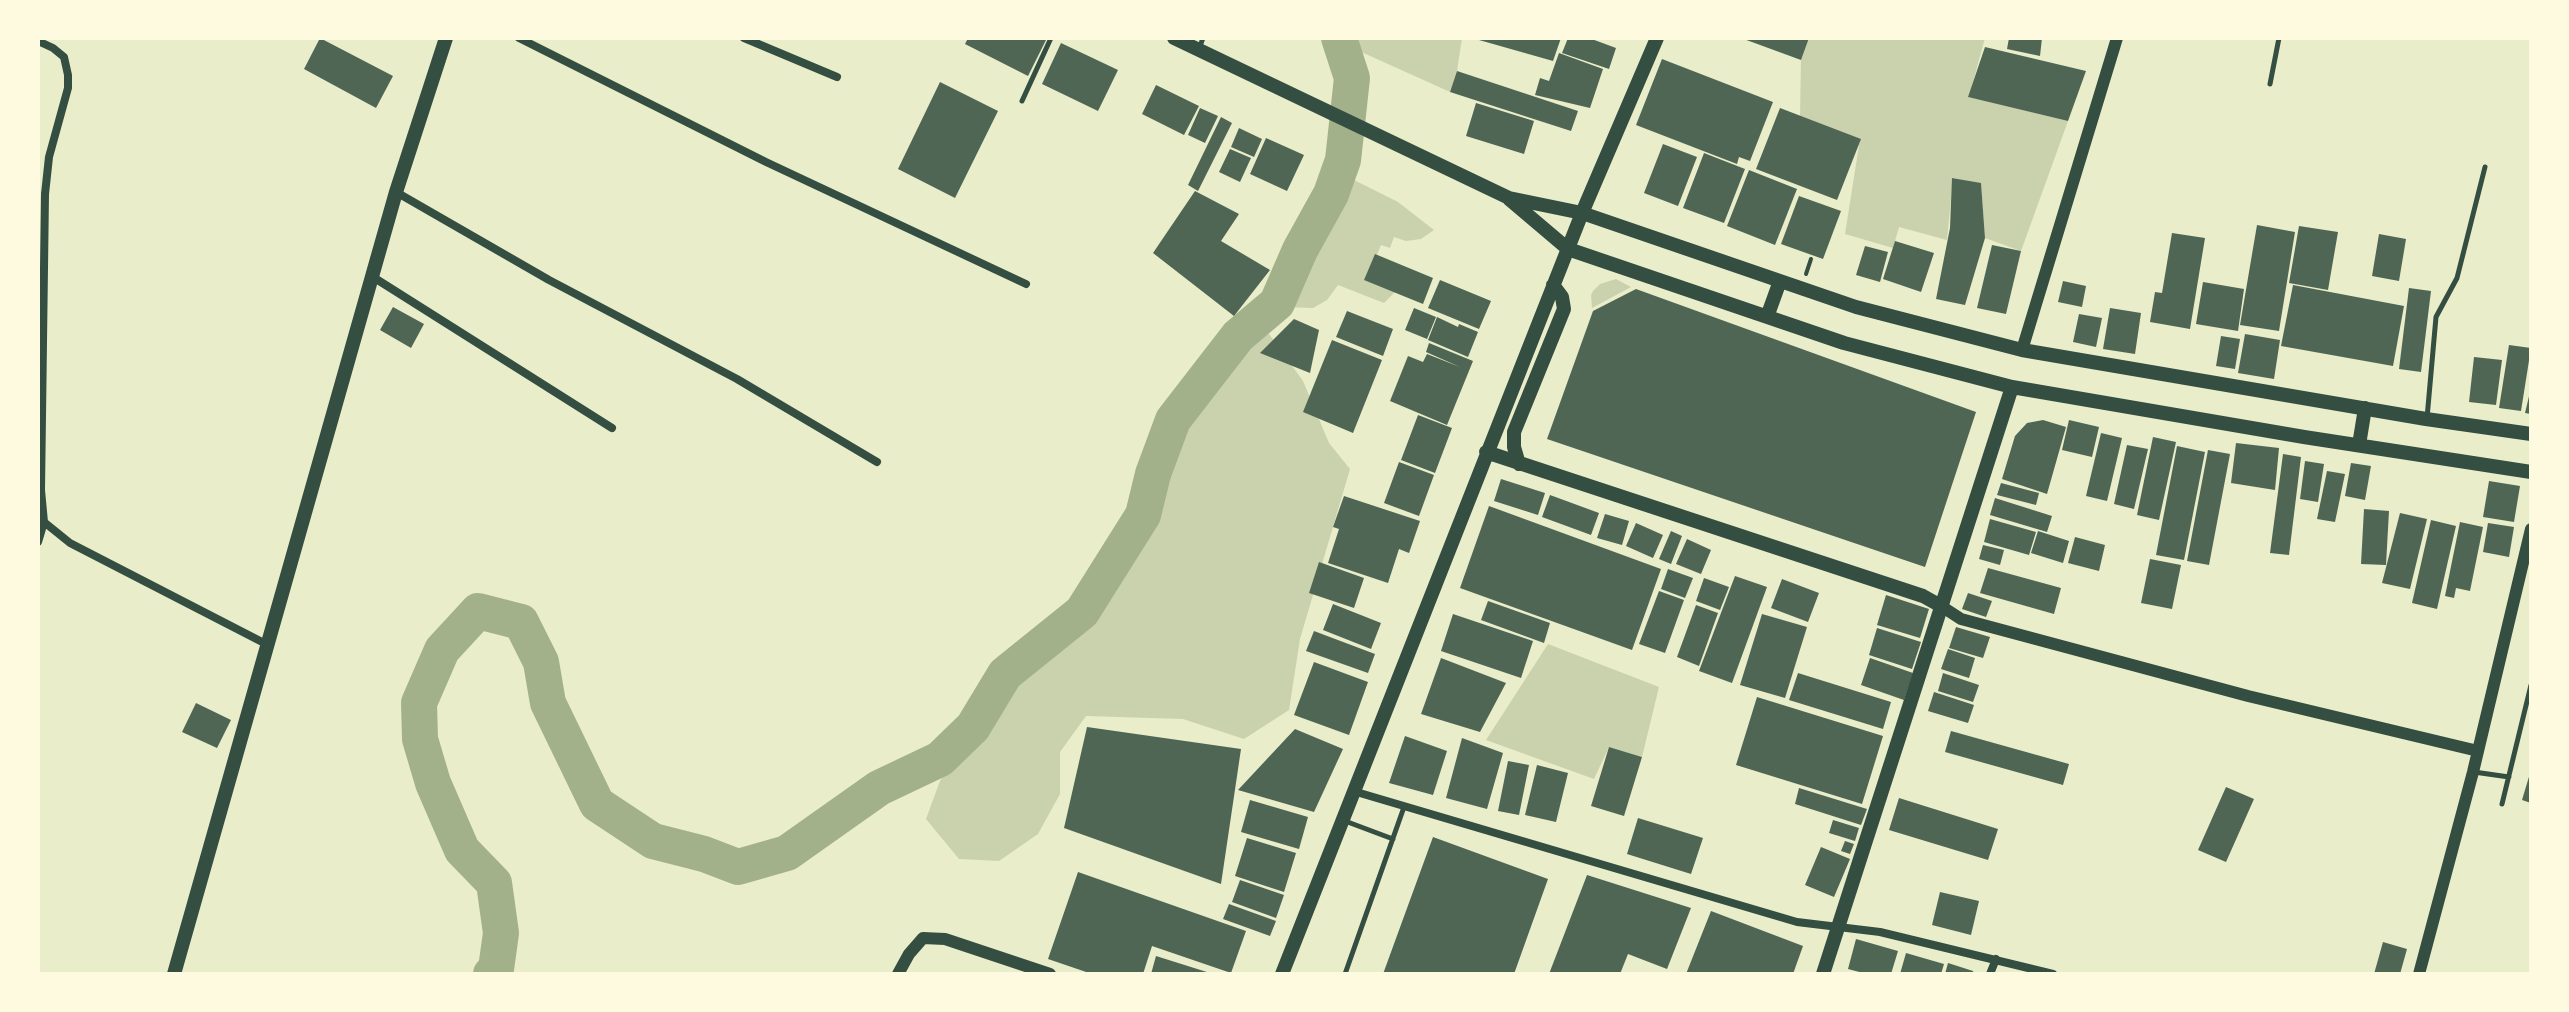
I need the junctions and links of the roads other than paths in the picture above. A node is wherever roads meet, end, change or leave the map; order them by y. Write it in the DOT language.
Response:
graph roads {
  1 [pos="519,38"];
  2 [pos="744,38"];
  3 [pos="1051,38"];
  4 [pos="1174,38"];
  5 [pos="1657,38"];
  6 [pos="2117,38"];
  7 [pos="2279,38"];
  8 [pos="443,39"];
  9 [pos="38,41"];
  10 [pos="1201,44"];
  11 [pos="837,77"];
  12 [pos="2270,84"];
  13 [pos="1022,101"];
  14 [pos="2485,167"];
  15 [pos="396,192"];
  16 [pos="1509,198"];
  17 [pos="1582,213"];
  18 [pos="1568,249"];
  19 [pos="373,277"];
  20 [pos="1780,281"];
  21 [pos="1026,284"];
  22 [pos="1553,285"];
  23 [pos="41,303"];
  24 [pos="1767,317"];
  25 [pos="2022,350"];
  26 [pos="2012,387"];
  27 [pos="2365,408"];
  28 [pos="2426,419"];
  29 [pos="612,428"];
  30 [pos="2531,434"];
  31 [pos="2359,445"];
  32 [pos="1486,452"];
  33 [pos="877,462"];
  34 [pos="1519,464"];
  35 [pos="2531,472"];
  36 [pos="39,489"];
  37 [pos="44,522"];
  38 [pos="2531,529"];
  39 [pos="38,542"];
  40 [pos="1941,606"];
  41 [pos="269,645"];
  42 [pos="2531,685"];
  43 [pos="2478,751"];
  44 [pos="2473,772"];
  45 [pos="2509,777"];
  46 [pos="1353,791"];
  47 [pos="2502,804"];
  48 [pos="1404,807"];
  49 [pos="1343,821"];
  50 [pos="1393,839"];
  51 [pos="1840,927"];
  52 [pos="1996,959"];
  53 [pos="174,974"];
  54 [pos="898,974"];
  55 [pos="1050,974"];
  56 [pos="1282,974"];
  57 [pos="1345,974"];
  58 [pos="1823,974"];
  59 [pos="1990,974"];
  60 [pos="2053,974"];
  61 [pos="2419,974"];
  1 -- 21 [label="street"];
  2 -- 11 [label="street"];
  3 -- 13 [label="lane"];
  4 -- 10 [label="main road"];
  5 -- 17 [label="main road"];
  6 -- 25 [label="street"];
  7 -- 12 [label="lane"];
  8 -- 15 [label="main road"];
  9 -- 23 [label="street"];
  10 -- 16 [label="main road"];
  14 -- 28 [label="lane"];
  15 -- 19 [label="main road"];
  15 -- 33 [label="street"];
  16 -- 17 [label="main road"];
  16 -- 18 [label="main road"];
  17 -- 18 [label="main road"];
  17 -- 20 [label="main road"];
  18 -- 22 [label="main road"];
  18 -- 24 [label="main road"];
  19 -- 29 [label="street"];
  19 -- 41 [label="main road"];
  20 -- 24 [label="main road"];
  20 -- 25 [label="main road"];
  22 -- 32 [label="main road"];
  22 -- 34 [label="main road"];
  23 -- 36 [label="street"];
  24 -- 26 [label="main road"];
  25 -- 27 [label="main road"];
  26 -- 31 [label="main road"];
  26 -- 40 [label="main road"];
  27 -- 28 [label="main road"];
  27 -- 31 [label="main road"];
  28 -- 30 [label="main road"];
  31 -- 35 [label="main road"];
  32 -- 34 [label="main road"];
  32 -- 46 [label="main road"];
  34 -- 40 [label="main road"];
  36 -- 37 [label="street"];
  37 -- 39 [label="street"];
  37 -- 41 [label="street"];
  38 -- 43 [label="street"];
  40 -- 43 [label="street"];
  40 -- 51 [label="main road"];
  41 -- 53 [label="main road"];
  42 -- 45 [label="lane"];
  43 -- 44 [label="street"];
  44 -- 45 [label="lane"];
  44 -- 61 [label="street"];
  45 -- 47 [label="lane"];
  46 -- 48 [label="street"];
  46 -- 49 [label="main road"];
  48 -- 50 [label="lane"];
  48 -- 51 [label="street"];
  49 -- 50 [label="lane"];
  49 -- 56 [label="main road"];
  50 -- 57 [label="lane"];
  51 -- 52 [label="street"];
  51 -- 58 [label="main road"];
  52 -- 59 [label="street"];
  52 -- 60 [label="street"];
  54 -- 55 [label="street"];
}
